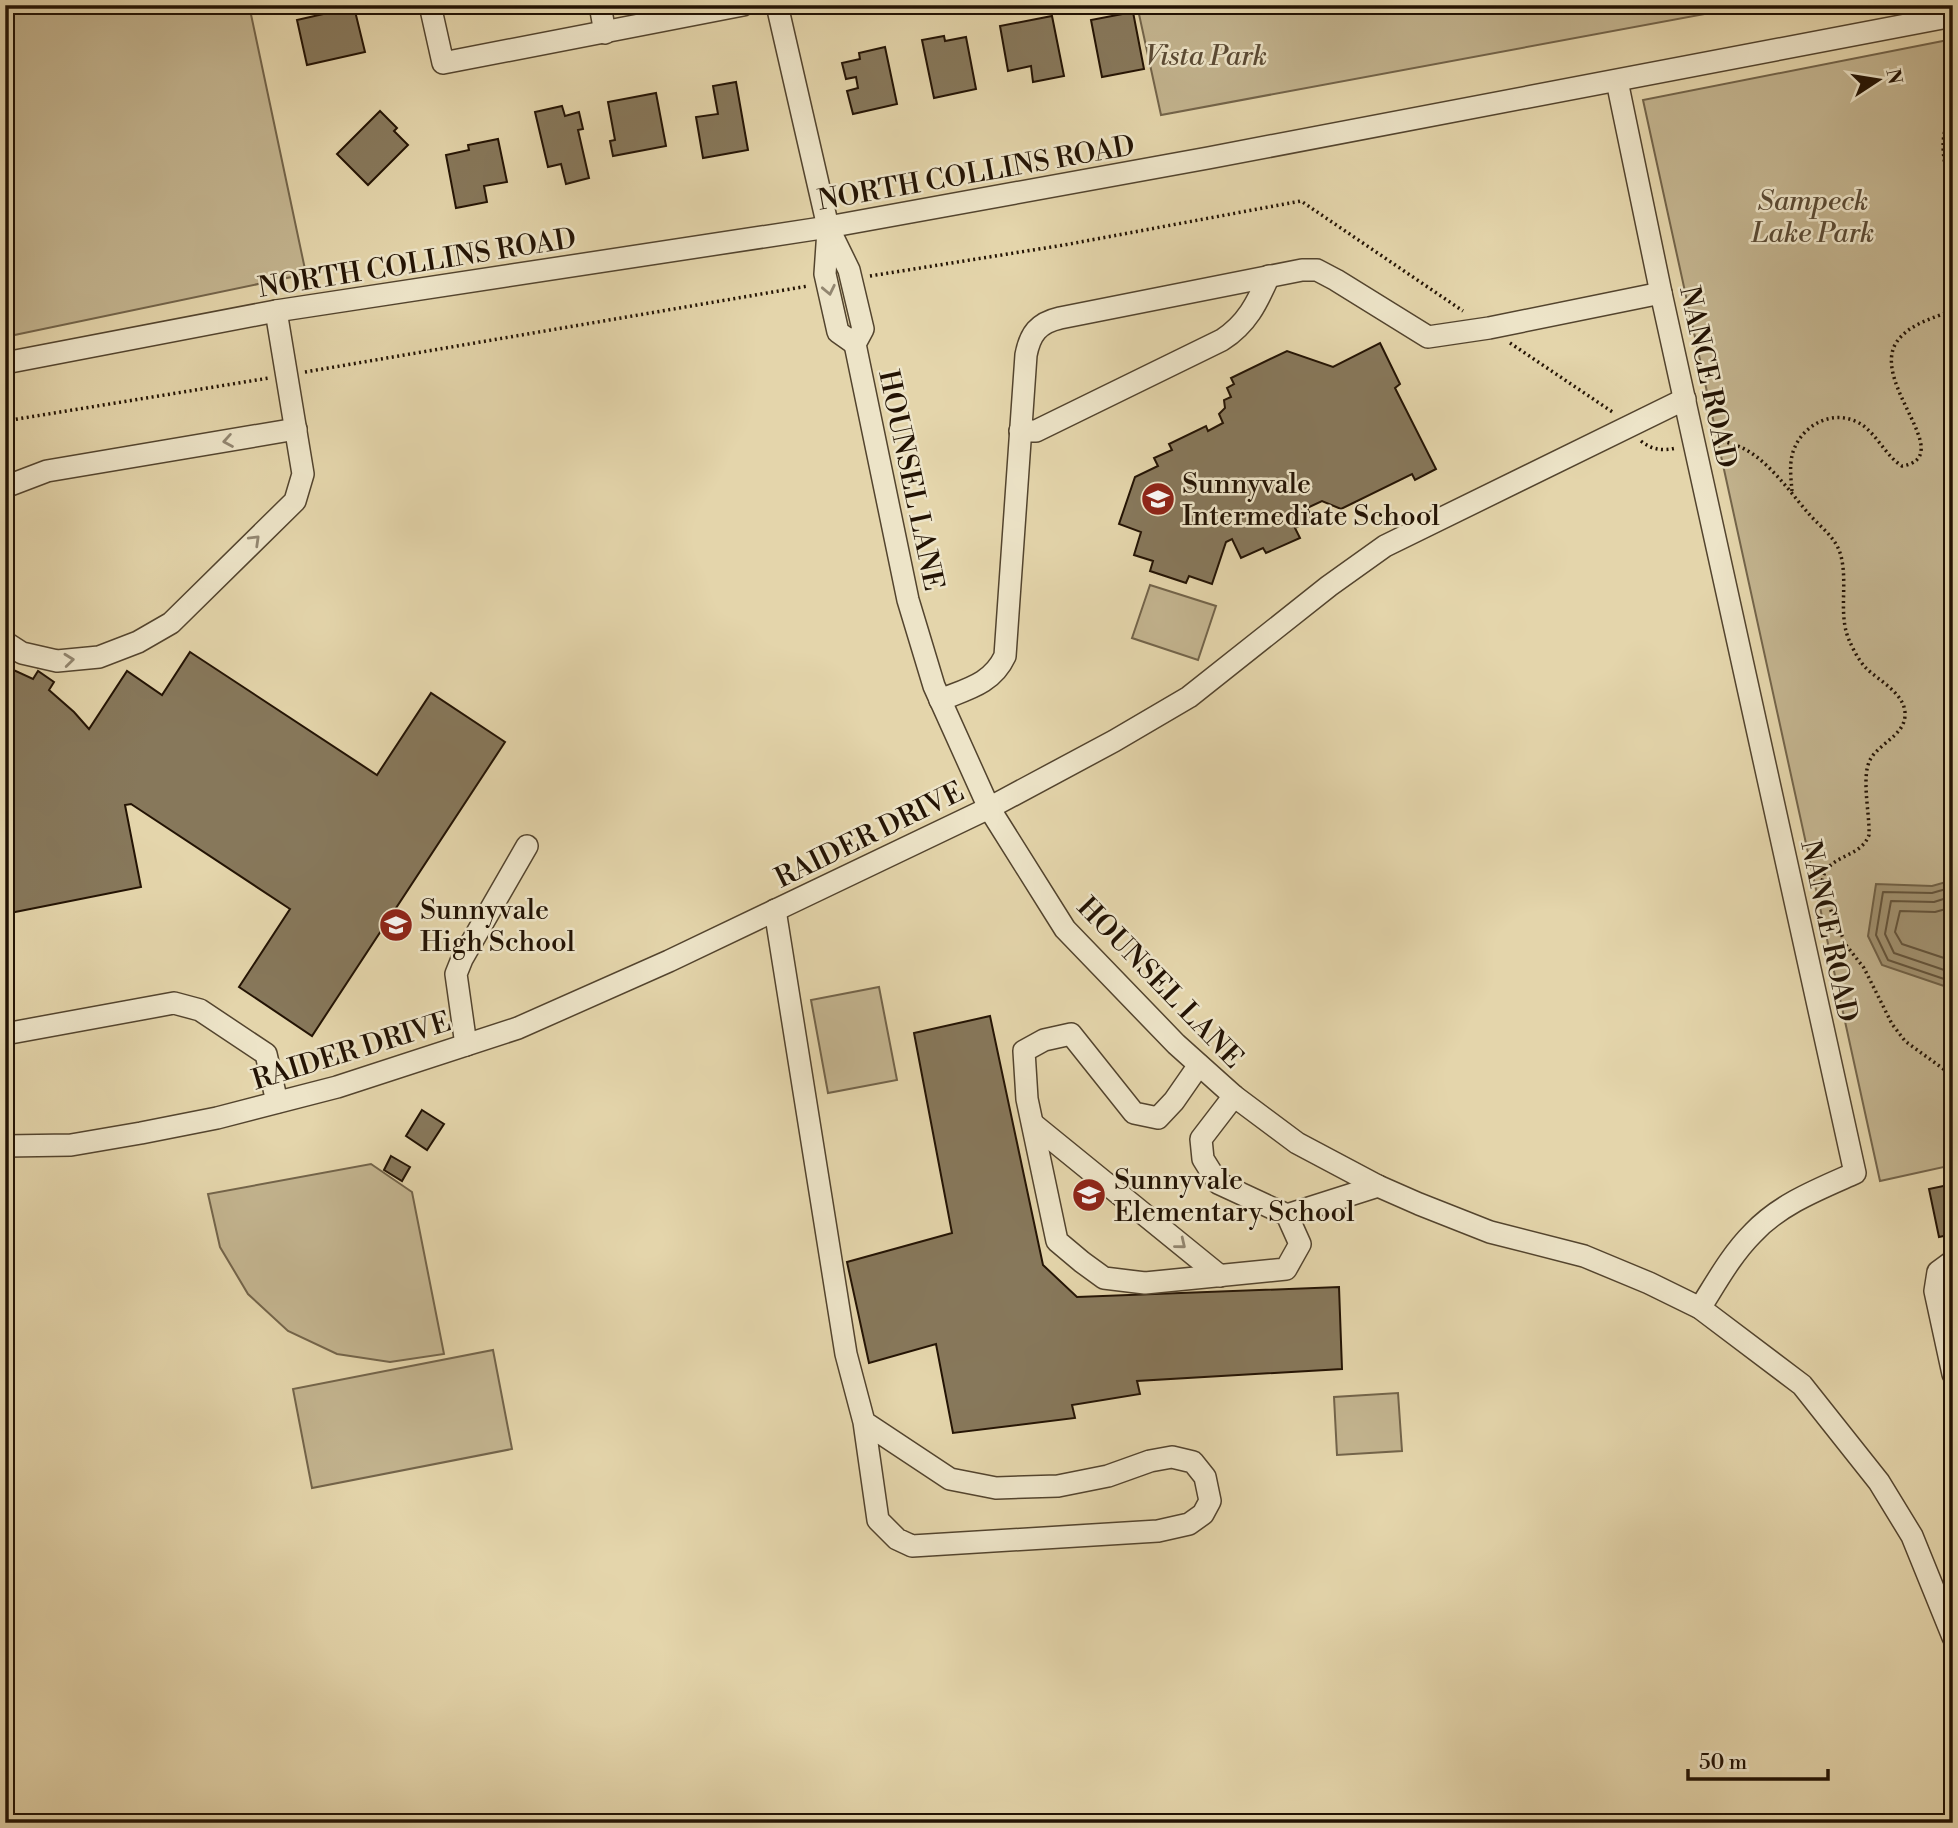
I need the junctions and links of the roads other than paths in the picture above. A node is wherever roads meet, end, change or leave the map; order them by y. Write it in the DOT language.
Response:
graph roads {
  1 [pos="430,5"];
  2 [pos="600,5"];
  3 [pos="743,5"];
  4 [pos="777,5"];
  5 [pos="1953,16"];
  6 [pos="606,33"];
  7 [pos="1618,81"];
  8 [pos="828,227"];
  9 [pos="1269,276"];
  10 [pos="1661,293"];
  11 [pos="276,311"];
  12 [pos="855,344"];
  13 [pos="5,363"];
  14 [pos="1685,399"];
  15 [pos="296,429"];
  16 [pos="1020,431"];
  17 [pos="5,487"];
  18 [pos="5,642"];
  19 [pos="940,700"];
  20 [pos="989,808"];
  21 [pos="527,846"];
  22 [pos="775,910"];
  23 [pos="5,1034"];
  24 [pos="466,1045"];
  25 [pos="1199,1065"];
  26 [pos="1234,1096"];
  27 [pos="277,1102"];
  28 [pos="1033,1124"];
  29 [pos="6,1143"];
  30 [pos="1378,1186"];
  31 [pos="1287,1215"];
  32 [pos="1953,1261"];
  33 [pos="1220,1276"];
  34 [pos="1700,1308"];
  35 [pos="1953,1374"];
  36 [pos="864,1422"];
  37 [pos="1953,1637"];
  1 -- 6 [label="street"];
  2 -- 6 [label="street"];
  3 -- 6 [label="street"];
  4 -- 8 [label="street"];
  5 -- 7 [label="street, NORTH COLLINS ROAD"];
  7 -- 8 [label="street, NORTH COLLINS ROAD"];
  7 -- 10 [label="street, NANCE ROAD"];
  8 -- 11 [label="street, NORTH COLLINS ROAD"];
  8 -- 12 [label="street, HOUNSEL LANE"];
  8 -- 12 [label="street, HOUNSEL LANE, one-way"];
  9 -- 10 [label="street"];
  9 -- 16 [label="street"];
  9 -- 16 [label="street"];
  10 -- 14 [label="street, NANCE ROAD"];
  11 -- 13 [label="street, NORTH COLLINS ROAD"];
  11 -- 15 [label="street"];
  12 -- 19 [label="street, HOUNSEL LANE"];
  14 -- 20 [label="street, RAIDER DRIVE"];
  14 -- 34 [label="street, NANCE ROAD"];
  15 -- 17 [label="street, one-way"];
  18 -- 15 [label="street, one-way"];
  16 -- 19 [label="street"];
  19 -- 20 [label="street, HOUNSEL LANE"];
  20 -- 22 [label="street, RAIDER DRIVE"];
  20 -- 25 [label="street, HOUNSEL LANE"];
  21 -- 24 [label="street"];
  22 -- 24 [label="street, RAIDER DRIVE"];
  22 -- 36 [label="street"];
  23 -- 27 [label="street"];
  24 -- 27 [label="street, RAIDER DRIVE"];
  25 -- 26 [label="street, HOUNSEL LANE"];
  25 -- 28 [label="street"];
  26 -- 30 [label="street, HOUNSEL LANE"];
  26 -- 31 [label="street"];
  27 -- 29 [label="street, RAIDER DRIVE"];
  28 -- 33 [label="street, one-way"];
  28 -- 33 [label="street"];
  30 -- 31 [label="street"];
  30 -- 34 [label="street, HOUNSEL LANE"];
  31 -- 33 [label="street"];
  32 -- 35 [label="street"];
  34 -- 37 [label="street"];
  36 -- 36 [label="street"];
}
